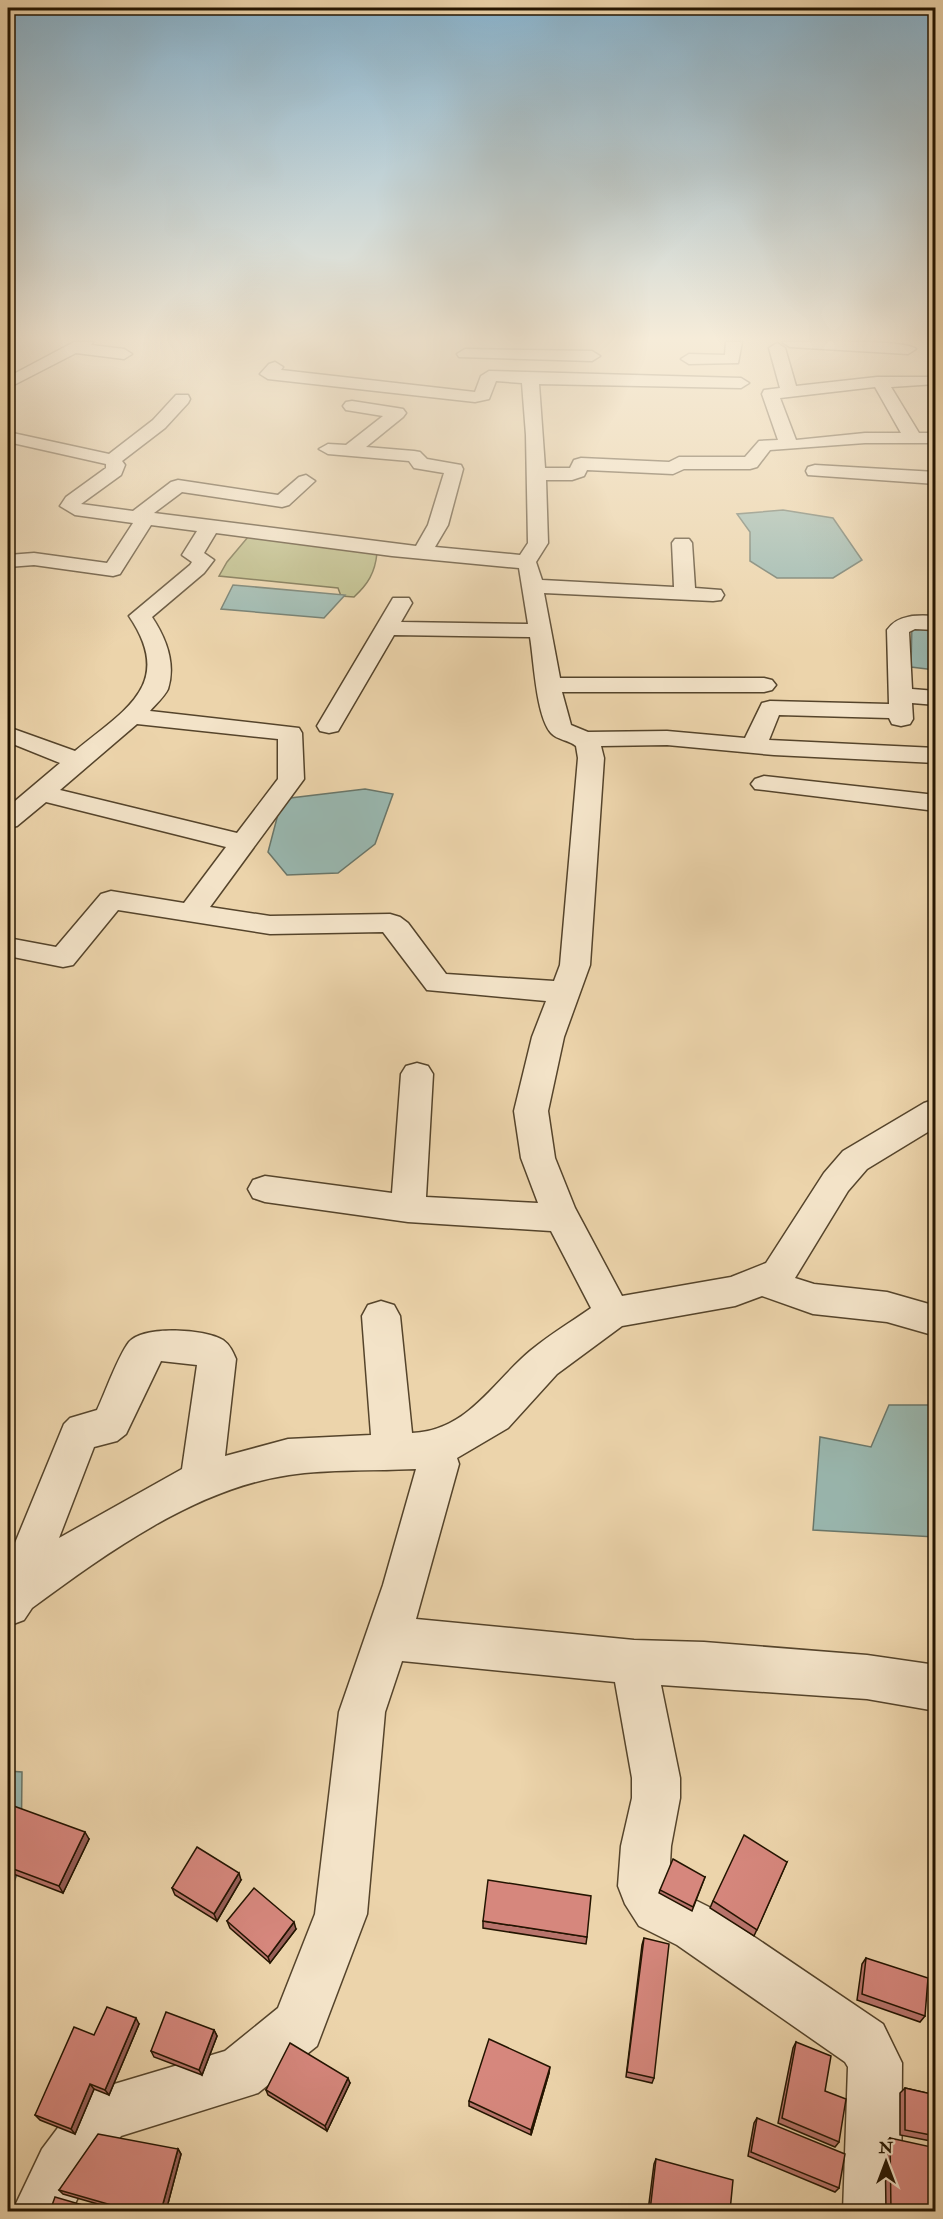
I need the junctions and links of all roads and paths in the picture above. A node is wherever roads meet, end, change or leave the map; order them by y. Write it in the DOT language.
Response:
graph roads {
  1 [pos="47,446"];
  2 [pos="131,446"];
  3 [pos="357,446"];
  4 [pos="535,446"];
  5 [pos="765,446"];
  6 [pos="328,449"];
  7 [pos="350,451"];
  8 [pos="112,460"];
  9 [pos="815,471"];
  10 [pos="537,474"];
  11 [pos="936,478"];
  12 [pos="306,481"];
  13 [pos="140,518"];
  14 [pos="210,526"];
  15 [pos="682,543"];
  16 [pos="422,552"];
  17 [pos="8,561"];
  18 [pos="525,562"];
  19 [pos="532,586"];
  20 [pos="685,594"];
  21 [pos="714,595"];
  22 [pos="401,603"];
  23 [pos="936,623"];
  24 [pos="385,628"];
  25 [pos="539,631"];
  26 [pos="548,685"];
  27 [pos="764,685"];
  28 [pos="936,698"];
  29 [pos="900,708"];
  30 [pos="132,716"];
  31 [pos="329,726"];
  32 [pos="8,734"];
  33 [pos="585,739"];
  34 [pos="754,746"];
  35 [pos="936,756"];
  36 [pos="80,762"];
  37 [pos="764,784"];
  38 [pos="42,793"];
  39 [pos="936,802"];
  40 [pos="8,820"];
  41 [pos="243,843"];
  42 [pos="190,914"];
  43 [pos="8,947"];
  44 [pos="565,992"];
  45 [pos="417,1074"];
  46 [pos="936,1111"];
  47 [pos="265,1189"];
  48 [pos="408,1209"];
  49 [pos="563,1218"];
  50 [pos="759,1280"];
  51 [pos="612,1313"];
  52 [pos="381,1316"];
  53 [pos="936,1320"];
  54 [pos="414,1451"];
  55 [pos="201,1480"];
  56 [pos="12,1599"];
  57 [pos="387,1638"];
  58 [pos="634,1662"];
  59 [pos="936,1688"];
  60 [pos="41,2211"];
  61 [pos="872,2211"];
  1 -- 8 [label="street"];
  2 -- 8 [label="street"];
  3 -- 7 [label="street"];
  4 -- 10 [label="street"];
  5 -- 10 [label="street"];
  6 -- 7 [label="street"];
  7 -- 16 [label="street"];
  8 -- 13 [label="street"];
  9 -- 11 [label="street"];
  10 -- 18 [label="street"];
  12 -- 13 [label="street"];
  13 -- 14 [label="street"];
  13 -- 17 [label="street"];
  14 -- 16 [label="street"];
  14 -- 30 [label="street"];
  15 -- 20 [label="street"];
  16 -- 18 [label="street"];
  18 -- 19 [label="street"];
  19 -- 20 [label="street"];
  19 -- 25 [label="street"];
  20 -- 21 [label="street"];
  22 -- 24 [label="street"];
  23 -- 29 [label="street"];
  24 -- 25 [label="street"];
  24 -- 31 [label="street"];
  25 -- 26 [label="street"];
  26 -- 27 [label="street"];
  26 -- 33 [label="street"];
  28 -- 29 [label="street"];
  29 -- 34 [label="street"];
  30 -- 36 [label="street"];
  30 -- 41 [label="street"];
  32 -- 36 [label="street"];
  33 -- 34 [label="street"];
  33 -- 44 [label="street"];
  34 -- 35 [label="street"];
  36 -- 38 [label="street"];
  37 -- 39 [label="street"];
  38 -- 40 [label="street"];
  38 -- 41 [label="street"];
  41 -- 42 [label="street"];
  42 -- 43 [label="street"];
  42 -- 44 [label="street"];
  44 -- 49 [label="street"];
  45 -- 48 [label="street"];
  46 -- 50 [label="street"];
  47 -- 48 [label="street"];
  48 -- 49 [label="street"];
  49 -- 51 [label="street"];
  50 -- 51 [label="street"];
  50 -- 53 [label="street"];
  51 -- 54 [label="street"];
  52 -- 54 [label="street"];
  54 -- 55 [label="street"];
  54 -- 57 [label="street"];
  55 -- 56 [label="street"];
  55 -- 56 [label="street"];
  57 -- 58 [label="street"];
  57 -- 60 [label="street"];
  58 -- 59 [label="street"];
  58 -- 61 [label="street"];
}
